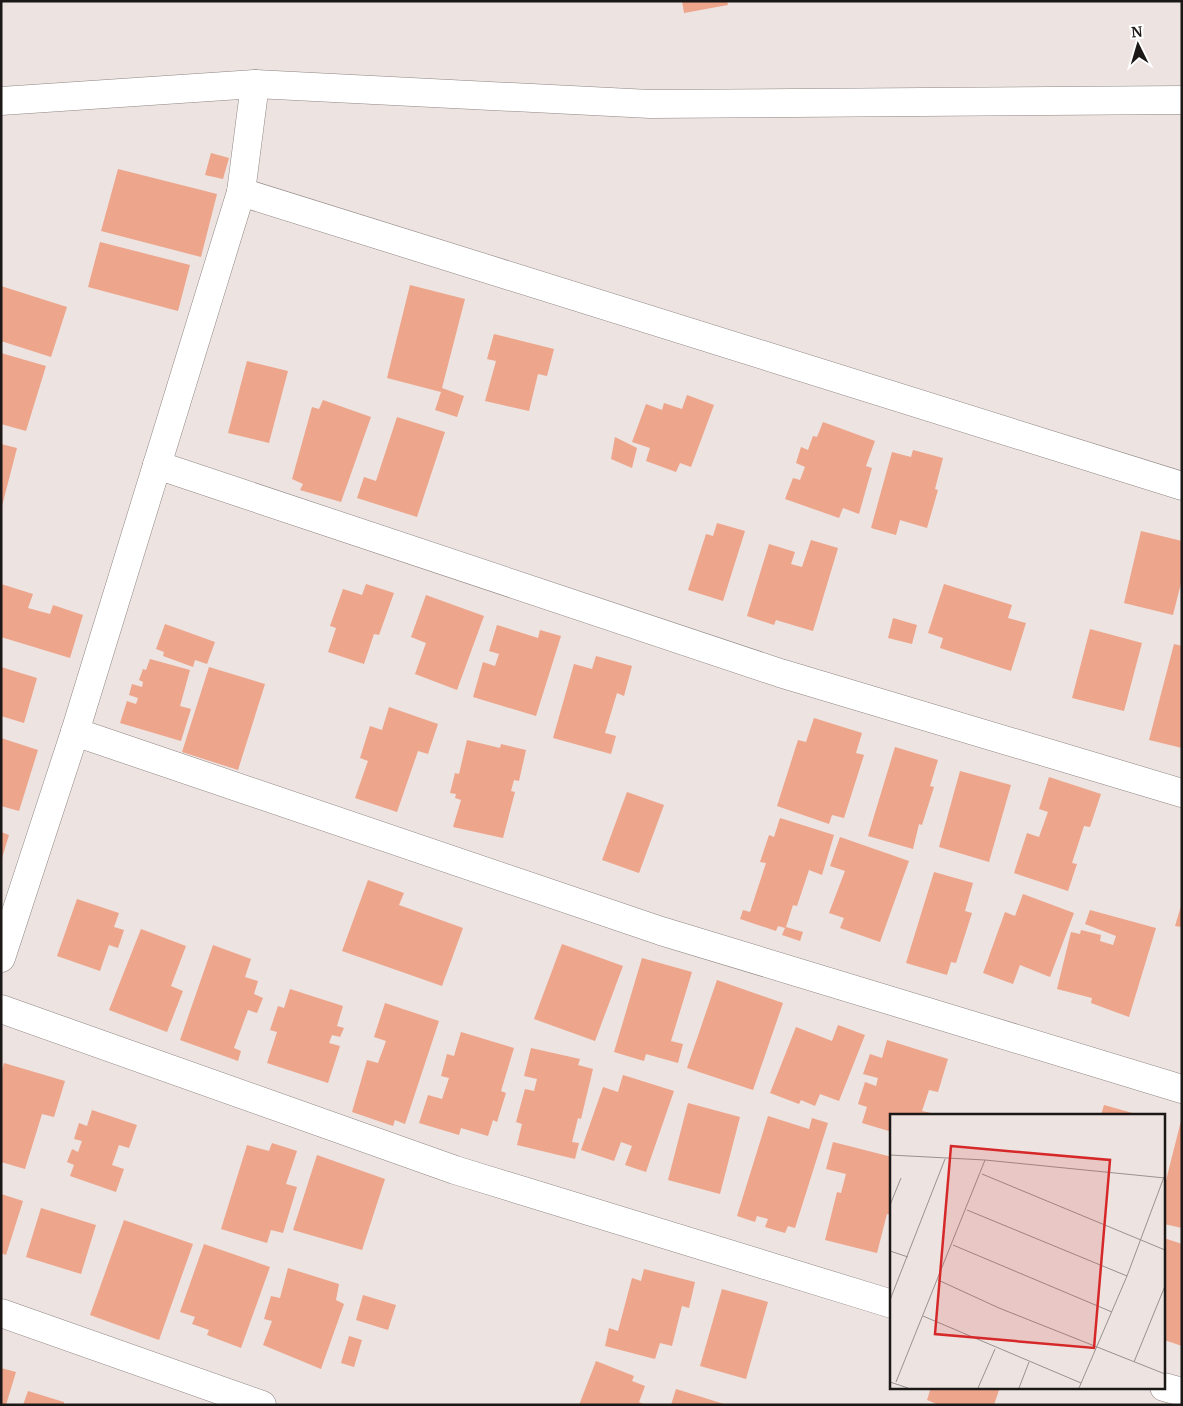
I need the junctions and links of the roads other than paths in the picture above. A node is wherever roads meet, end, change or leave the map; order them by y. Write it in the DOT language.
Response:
graph roads {
  1 [pos="255,84"];
  2 [pos="1182,100"];
  3 [pos="1,102"];
  4 [pos="241,192"];
  5 [pos="157,465"];
  6 [pos="1182,486"];
  7 [pos="75,732"];
  8 [pos="1182,793"];
  9 [pos="1,958"];
  10 [pos="1,1009"];
  11 [pos="1182,1089"];
  12 [pos="890,1303"];
  13 [pos="1,1313"];
  14 [pos="1166,1388"];
  15 [pos="1182,1392"];
  16 [pos="262,1405"];
  1 -- 2 [label="street"];
  1 -- 3 [label="street"];
  1 -- 4 [label="street"];
  4 -- 5 [label="street"];
  4 -- 6 [label="street"];
  5 -- 7 [label="street"];
  5 -- 8 [label="street"];
  7 -- 9 [label="street"];
  7 -- 11 [label="street"];
  10 -- 12 [label="street"];
  13 -- 16 [label="street"];
  14 -- 15 [label="street"];
}
